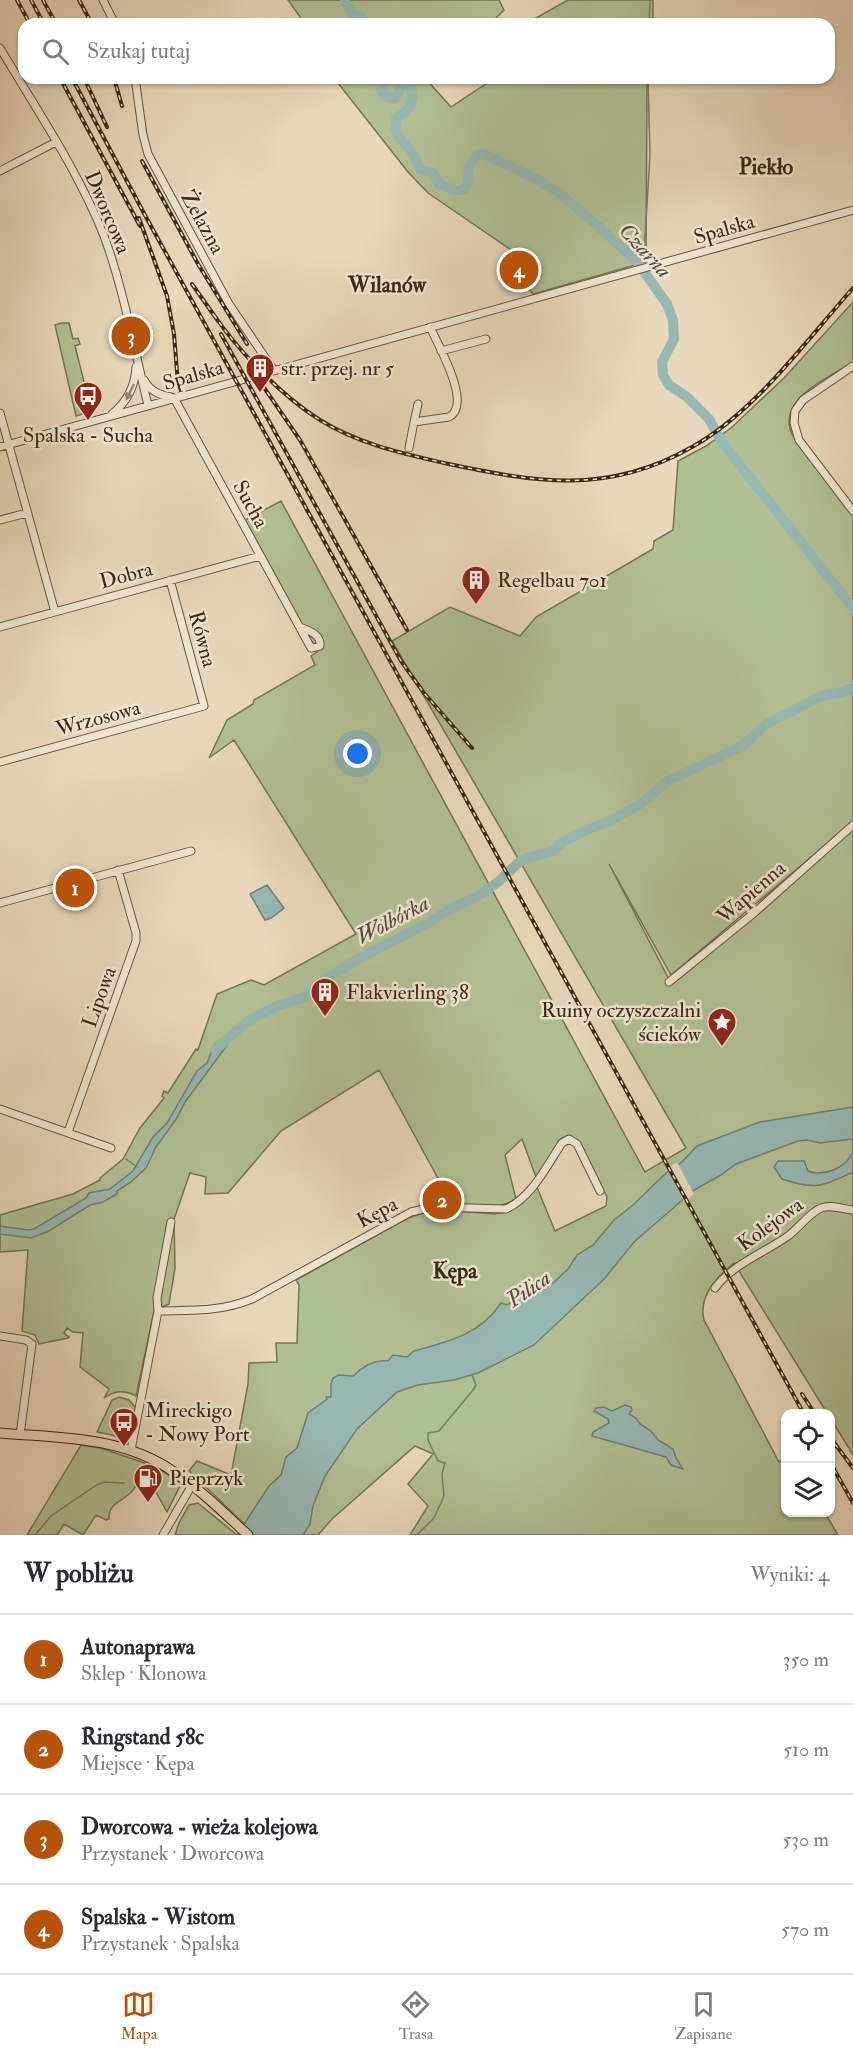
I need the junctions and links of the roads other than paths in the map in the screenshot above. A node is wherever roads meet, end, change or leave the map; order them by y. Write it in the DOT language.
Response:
graph roads {
  1 [pos="103,0"];
  2 [pos="112,18"];
  3 [pos="0,48"];
  4 [pos="18,78"];
  5 [pos="21,84"];
  6 [pos="136,84"];
  7 [pos="56,142"];
  8 [pos="0,171"];
  9 [pos="853,210"];
  10 [pos="430,327"];
  11 [pos="486,339"];
  12 [pos="441,351"];
  13 [pos="137,359"];
  14 [pos="853,366"];
  15 [pos="273,369"];
  16 [pos="141,375"];
  17 [pos="174,398"];
  18 [pos="418,404"];
  19 [pos="148,405"];
  20 [pos="0,413"];
  21 [pos="108,417"];
  22 [pos="414,422"];
  23 [pos="9,444"];
  24 [pos="0,447"];
  25 [pos="409,448"];
  26 [pos="853,511"];
  27 [pos="27,513"];
  28 [pos="0,520"];
  29 [pos="260,556"];
  30 [pos="170,580"];
  31 [pos="55,612"];
  32 [pos="0,627"];
  33 [pos="300,627"];
  34 [pos="204,706"];
  35 [pos="0,762"];
  36 [pos="853,825"];
  37 [pos="191,851"];
  38 [pos="118,870"];
  39 [pos="0,903"];
  40 [pos="669,982"];
  41 [pos="0,1109"];
  42 [pos="68,1132"];
  43 [pos="111,1148"];
  44 [pos="600,1191"];
  45 [pos="853,1210"];
  46 [pos="171,1222"];
  47 [pos="715,1288"];
  48 [pos="158,1311"];
  49 [pos="0,1336"];
  50 [pos="0,1433"];
  51 [pos="20,1435"];
  52 [pos="131,1450"];
  53 [pos="192,1485"];
  54 [pos="163,1535"];
  55 [pos="248,1535"];
  1 -- 2 [label="street"];
  3 -- 4 [label="street, Dworcowa"];
  5 -- 7 [label="street, Dworcowa"];
  6 -- 15 [label="street, Żelazna"];
  7 -- 8 [label="street"];
  7 -- 13 [label="street, Dworcowa"];
  9 -- 10 [label="street, Spalska"];
  10 -- 12 [label="street"];
  10 -- 15 [label="street, Spalska"];
  11 -- 12 [label="street"];
  12 -- 22 [label="street"];
  13 -- 16 [label="street, Dworcowa"];
  13 -- 21 [label="street, one-way"];
  14 -- 26 [label="street"];
  15 -- 17 [label="street, Spalska"];
  16 -- 17 [label="street"];
  16 -- 19 [label="street, Dworcowa"];
  17 -- 19 [label="street, Spalska"];
  17 -- 29 [label="street, Sucha"];
  18 -- 22 [label="street"];
  19 -- 21 [label="street, Spalska"];
  20 -- 23 [label="street"];
  21 -- 23 [label="street, Spalska"];
  22 -- 25 [label="street"];
  23 -- 24 [label="street, Spalska"];
  23 -- 27 [label="street"];
  27 -- 28 [label="street"];
  27 -- 31 [label="street"];
  29 -- 30 [label="street, Dobra"];
  29 -- 33 [label="street, Sucha"];
  30 -- 31 [label="street, Dobra"];
  30 -- 34 [label="street, Równa"];
  31 -- 32 [label="street, Dobra"];
  34 -- 35 [label="street, Wrzosowa"];
  36 -- 40 [label="street, Wapienna"];
  37 -- 38 [label="street"];
  38 -- 39 [label="street"];
  38 -- 42 [label="street, Lipowa"];
  41 -- 42 [label="street"];
  42 -- 43 [label="street"];
  44 -- 48 [label="street, Kępa"];
  45 -- 47 [label="street, Kolejowa"];
  46 -- 48 [label="street"];
  48 -- 52 [label="street"];
  49 -- 51 [label="street"];
  50 -- 51 [label="main road"];
  51 -- 52 [label="main road"];
  52 -- 53 [label="main road"];
  53 -- 54 [label="street"];
  53 -- 55 [label="main road"];
}
